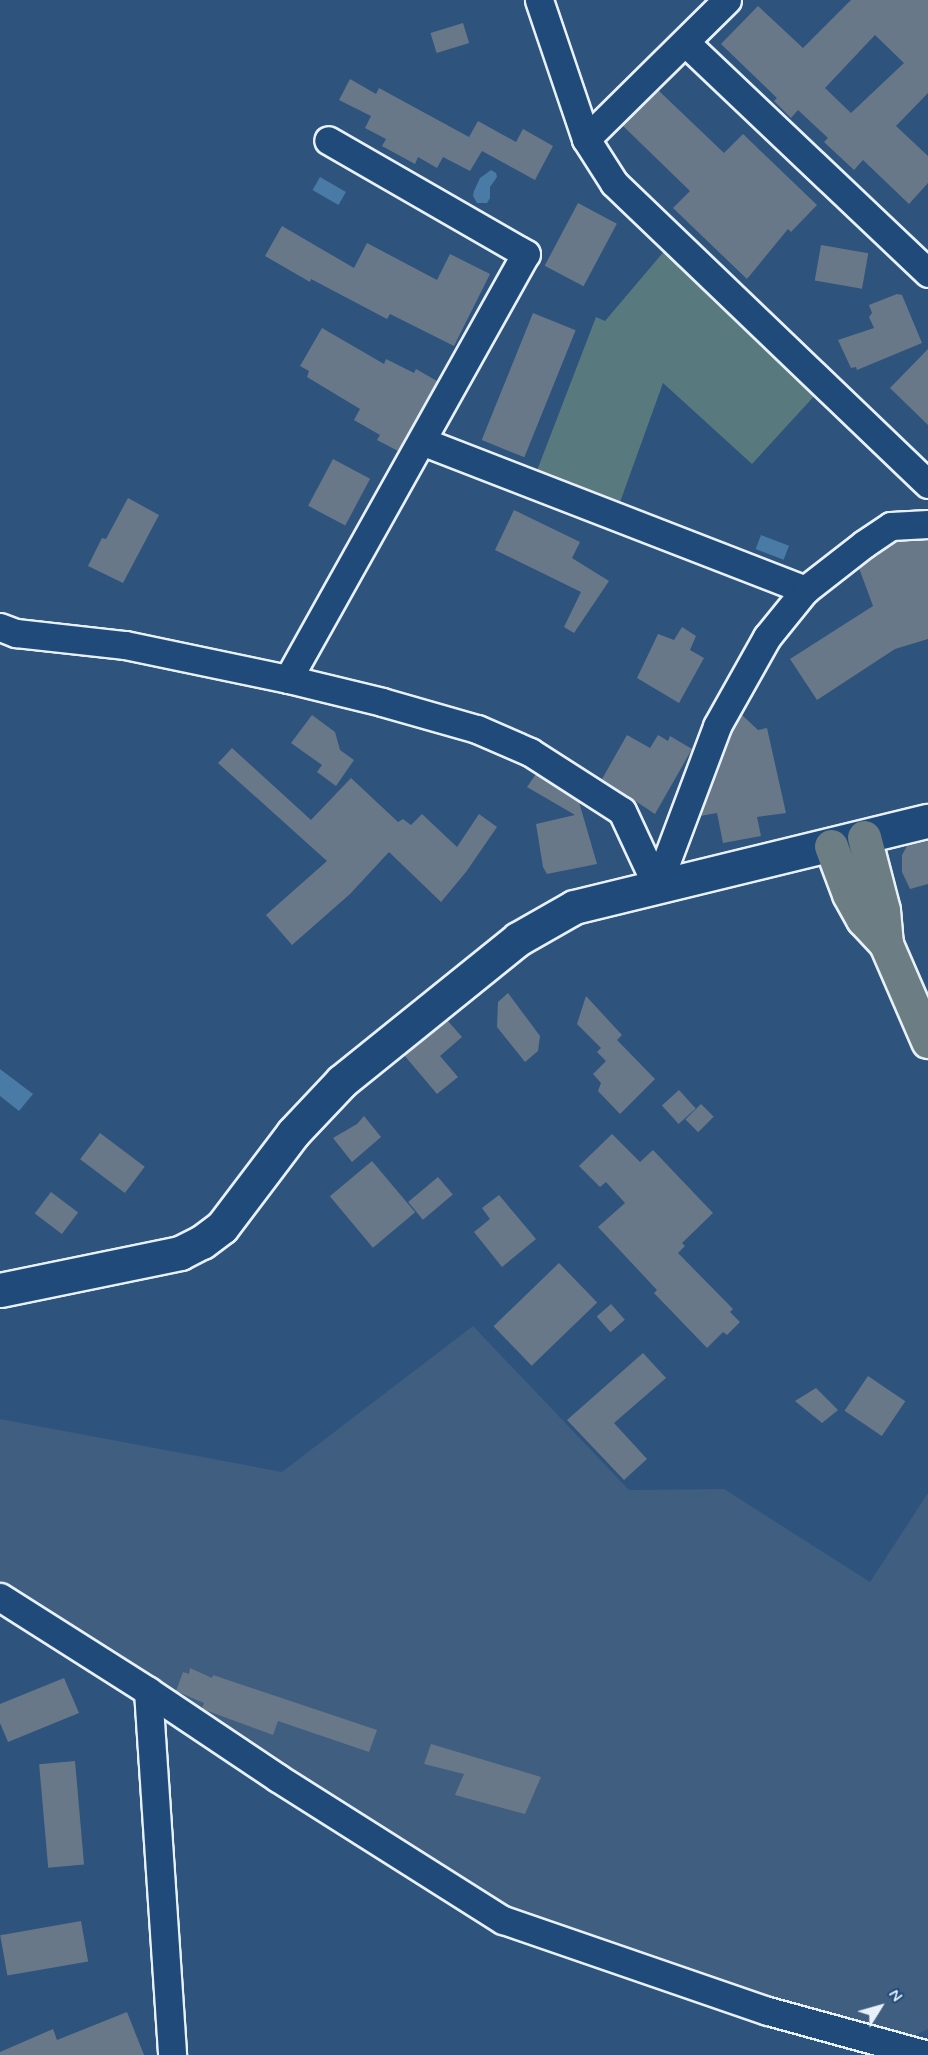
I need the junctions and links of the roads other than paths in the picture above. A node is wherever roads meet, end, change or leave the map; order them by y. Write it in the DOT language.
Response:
graph roads {
  1 [pos="539,0"];
  2 [pos="727,0"];
  3 [pos="686,43"];
  4 [pos="586,139"];
  5 [pos="328,140"];
  6 [pos="928,273"];
  7 [pos="424,442"];
  8 [pos="928,483"];
  9 [pos="928,524"];
  10 [pos="805,590"];
  11 [pos="0,627"];
  12 [pos="288,679"];
  13 [pos="928,821"];
  14 [pos="864,837"];
  15 [pos="831,846"];
  16 [pos="657,886"];
  17 [pos="886,944"];
  18 [pos="928,1041"];
  19 [pos="0,1290"];
  20 [pos="0,1598"];
  21 [pos="148,1691"];
  22 [pos="172,2055"];
  23 [pos="928,2055"];
  1 -- 4 [label="street"];
  2 -- 3 [label="street"];
  3 -- 4 [label="street"];
  3 -- 6 [label="street"];
  4 -- 8 [label="street"];
  5 -- 7 [label="street"];
  7 -- 10 [label="street"];
  7 -- 12 [label="street"];
  9 -- 10 [label="street"];
  10 -- 16 [label="street"];
  11 -- 12 [label="street"];
  12 -- 16 [label="street"];
  13 -- 14 [label="street"];
  14 -- 15 [label="street"];
  14 -- 17 [label="highway"];
  15 -- 16 [label="street"];
  15 -- 17 [label="highway"];
  16 -- 19 [label="street"];
  17 -- 18 [label="highway"];
  20 -- 21 [label="street"];
  21 -- 22 [label="street"];
  21 -- 23 [label="street"];
}
